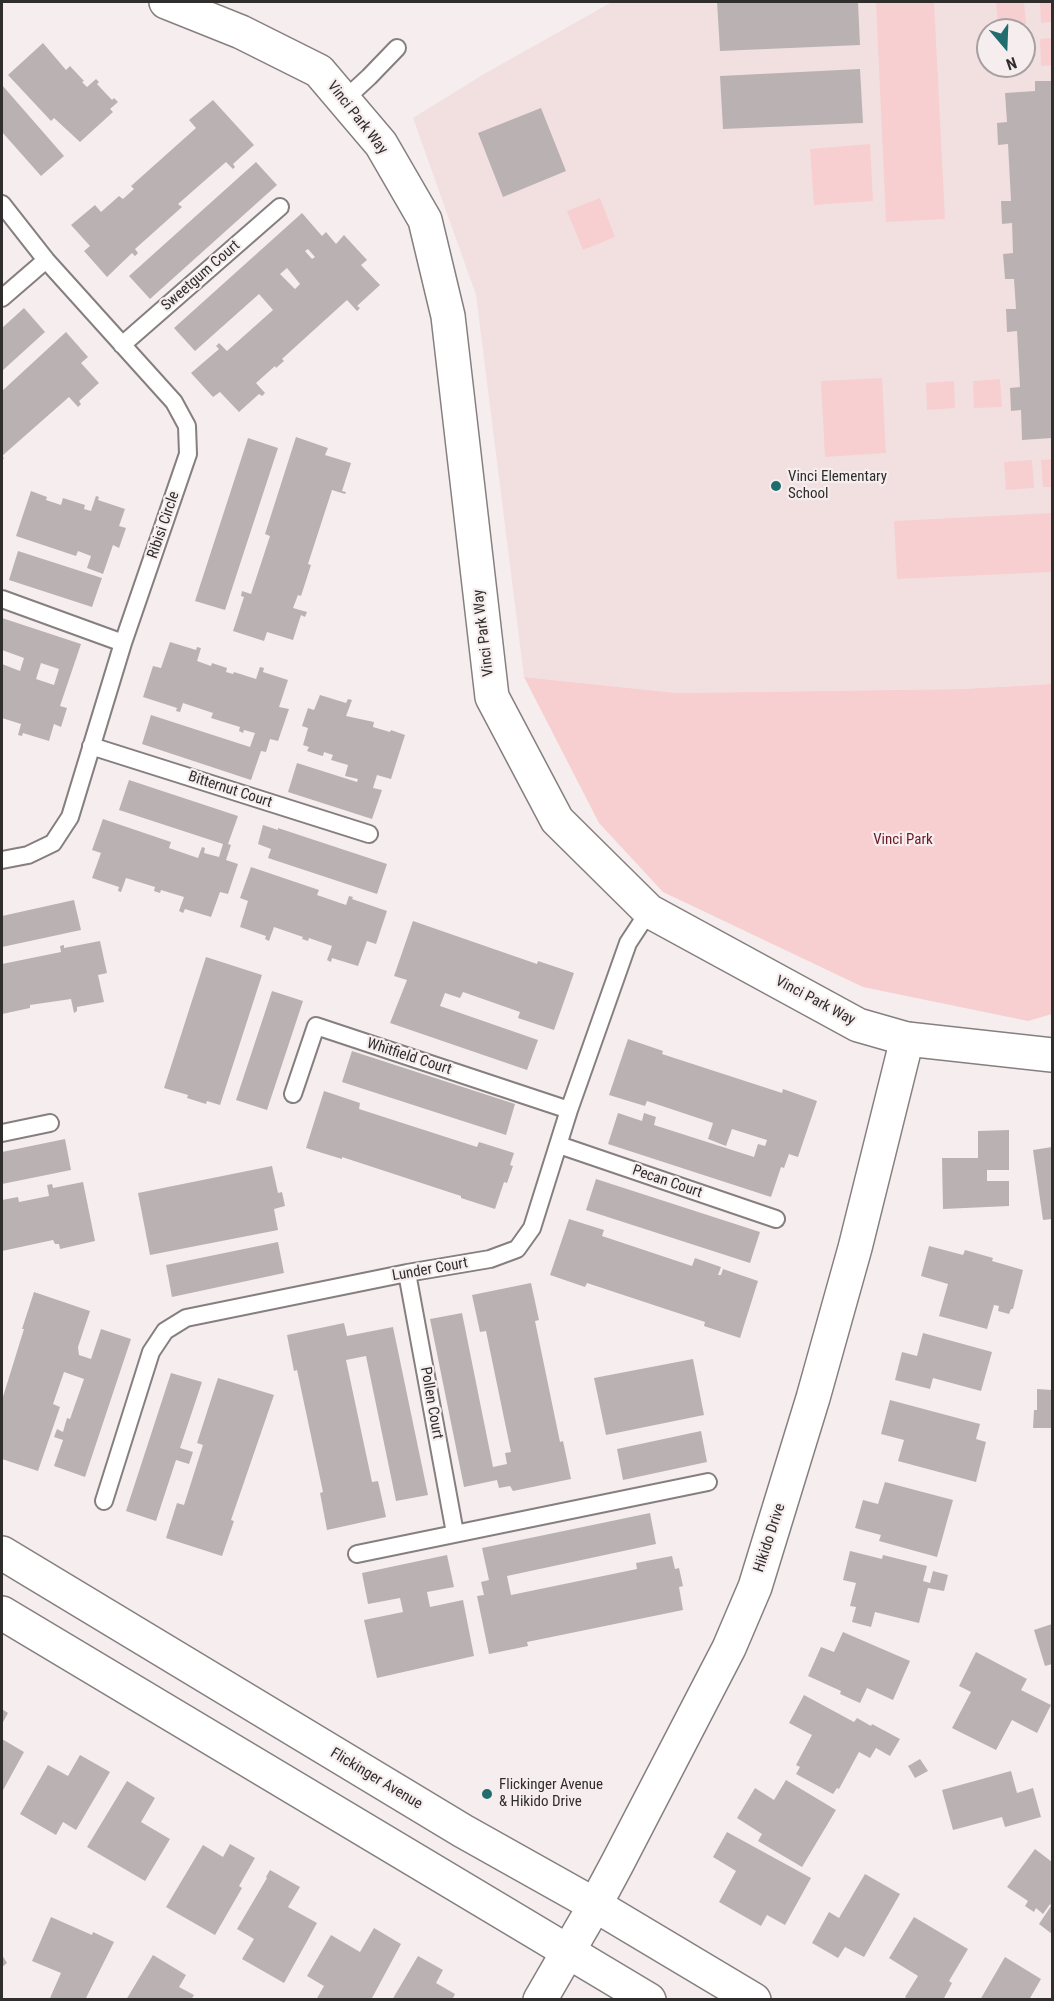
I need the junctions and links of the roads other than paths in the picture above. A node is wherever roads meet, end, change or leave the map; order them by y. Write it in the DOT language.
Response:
graph roads {
  1 [pos="166,2"];
  2 [pos="397,48"];
  3 [pos="344,100"];
  4 [pos="2,204"];
  5 [pos="280,207"];
  6 [pos="46,260"];
  7 [pos="2,298"];
  8 [pos="122,345"];
  9 [pos="2,599"];
  10 [pos="123,643"];
  11 [pos="91,746"];
  12 [pos="369,834"];
  13 [pos="2,860"];
  14 [pos="649,911"];
  15 [pos="907,1039"];
  16 [pos="1053,1055"];
  17 [pos="293,1094"];
  18 [pos="569,1110"];
  19 [pos="51,1123"];
  20 [pos="2,1133"];
  21 [pos="559,1145"];
  22 [pos="776,1219"];
  23 [pos="407,1274"];
  24 [pos="708,1482"];
  25 [pos="104,1501"];
  26 [pos="455,1533"];
  27 [pos="2,1553"];
  28 [pos="357,1554"];
  29 [pos="2,1613"];
  30 [pos="596,1905"];
  31 [pos="568,1952"];
  32 [pos="540,2000"];
  33 [pos="649,2000"];
  34 [pos="754,2000"];
  1 -- 3 [label="street, Vinci Park Way"];
  2 -- 3 [label="lane"];
  3 -- 14 [label="street, Vinci Park Way"];
  4 -- 6 [label="lane, Ribisi Circle"];
  5 -- 8 [label="lane, Sweetgum Court"];
  6 -- 7 [label="lane"];
  6 -- 8 [label="lane, Ribisi Circle"];
  8 -- 10 [label="lane, Ribisi Circle"];
  9 -- 10 [label="lane"];
  10 -- 11 [label="lane, Ribisi Circle"];
  11 -- 12 [label="lane, Bitternut Court"];
  11 -- 13 [label="lane, Ribisi Circle"];
  14 -- 15 [label="street, Vinci Park Way"];
  14 -- 18 [label="lane, Lunder Court"];
  15 -- 16 [label="street, Vinci Park Way"];
  15 -- 30 [label="street, Hikido Drive"];
  17 -- 18 [label="lane, Whitfield Court"];
  18 -- 21 [label="lane, Lunder Court"];
  19 -- 20 [label="lane"];
  21 -- 22 [label="lane, Pecan Court"];
  21 -- 23 [label="lane, Lunder Court"];
  23 -- 25 [label="lane, Lunder Court"];
  23 -- 26 [label="lane, Pollen Court"];
  24 -- 26 [label="lane"];
  26 -- 28 [label="lane"];
  27 -- 30 [label="street, Flickinger Avenue"];
  29 -- 31 [label="street"];
  30 -- 31 [label="street, Hikido Drive"];
  30 -- 34 [label="street, Flickinger Avenue"];
  31 -- 32 [label="street, Hikido Drive"];
  31 -- 33 [label="street"];
}
